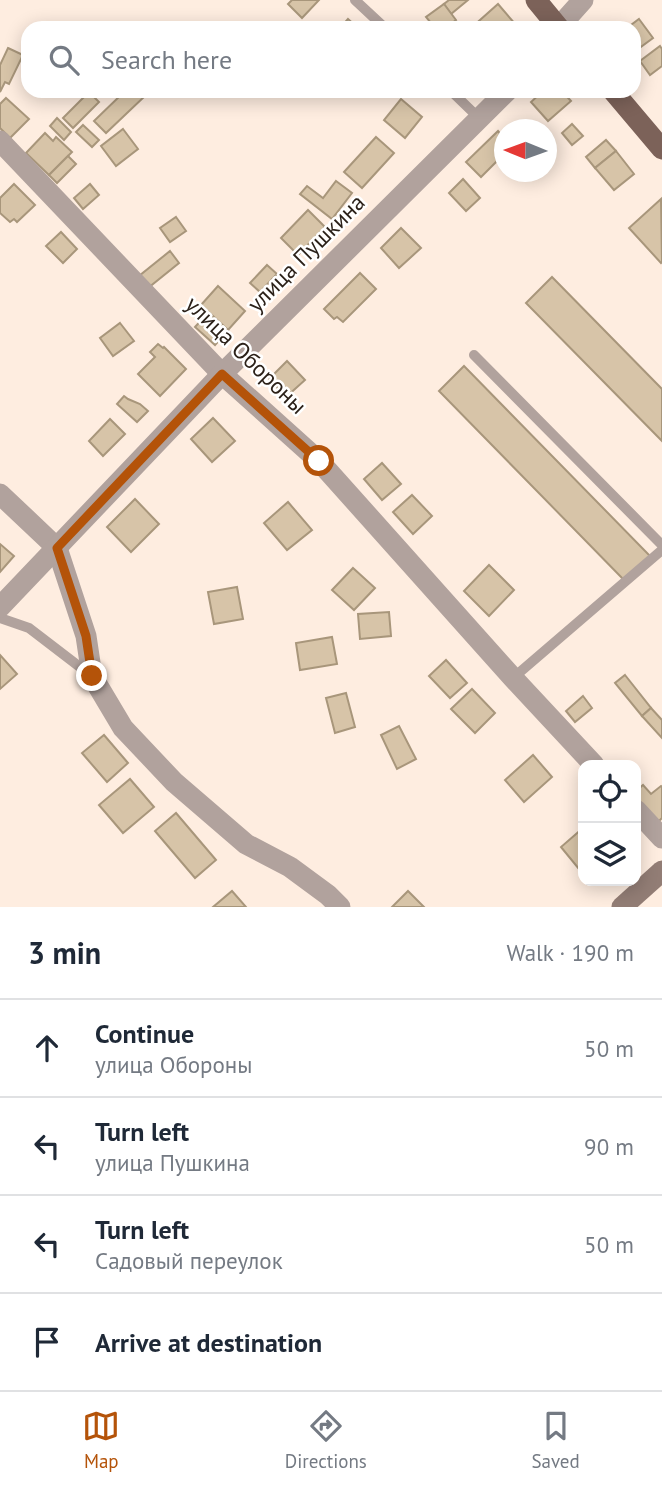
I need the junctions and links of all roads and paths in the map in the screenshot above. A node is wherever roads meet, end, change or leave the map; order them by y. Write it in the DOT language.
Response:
graph roads {
  1 [pos="355,0"];
  2 [pos="536,0"];
  3 [pos="583,0"];
  4 [pos="377,21"];
  5 [pos="553,21"];
  6 [pos="565,21"];
  7 [pos="458,98"];
  8 [pos="500,98"];
  9 [pos="619,98"];
  10 [pos="480,119"];
  11 [pos="0,141"];
  12 [pos="662,149"];
  13 [pos="474,355"];
  14 [pos="222,374"];
  15 [pos="0,494"];
  16 [pos="57,548"];
  17 [pos="662,548"];
  18 [pos="0,607"];
  19 [pos="0,618"];
  20 [pos="92,676"];
  21 [pos="513,678"];
  22 [pos="589,760"];
  23 [pos="641,815"];
  24 [pos="662,838"];
  25 [pos="662,871"];
  26 [pos="340,907"];
  27 [pos="622,907"];
  1 -- 4 [label="lane"];
  2 -- 5 [label="main road"];
  3 -- 6 [label="street"];
  7 -- 10 [label="lane"];
  8 -- 10 [label="street, улица Пушкина"];
  9 -- 12 [label="main road"];
  10 -- 14 [label="street, улица Пушкина"];
  11 -- 14 [label="street, улица Обороны"];
  13 -- 17 [label="lane"];
  14 -- 16 [label="street, улица Пушкина"];
  14 -- 21 [label="street, улица Обороны"];
  15 -- 16 [label="street"];
  16 -- 18 [label="street, улица Пушкина"];
  16 -- 20 [label="street"];
  17 -- 21 [label="lane"];
  19 -- 20 [label="lane"];
  20 -- 26 [label="street"];
  21 -- 22 [label="street, улица Обороны"];
  23 -- 24 [label="street"];
  25 -- 27 [label="main road"];
}
